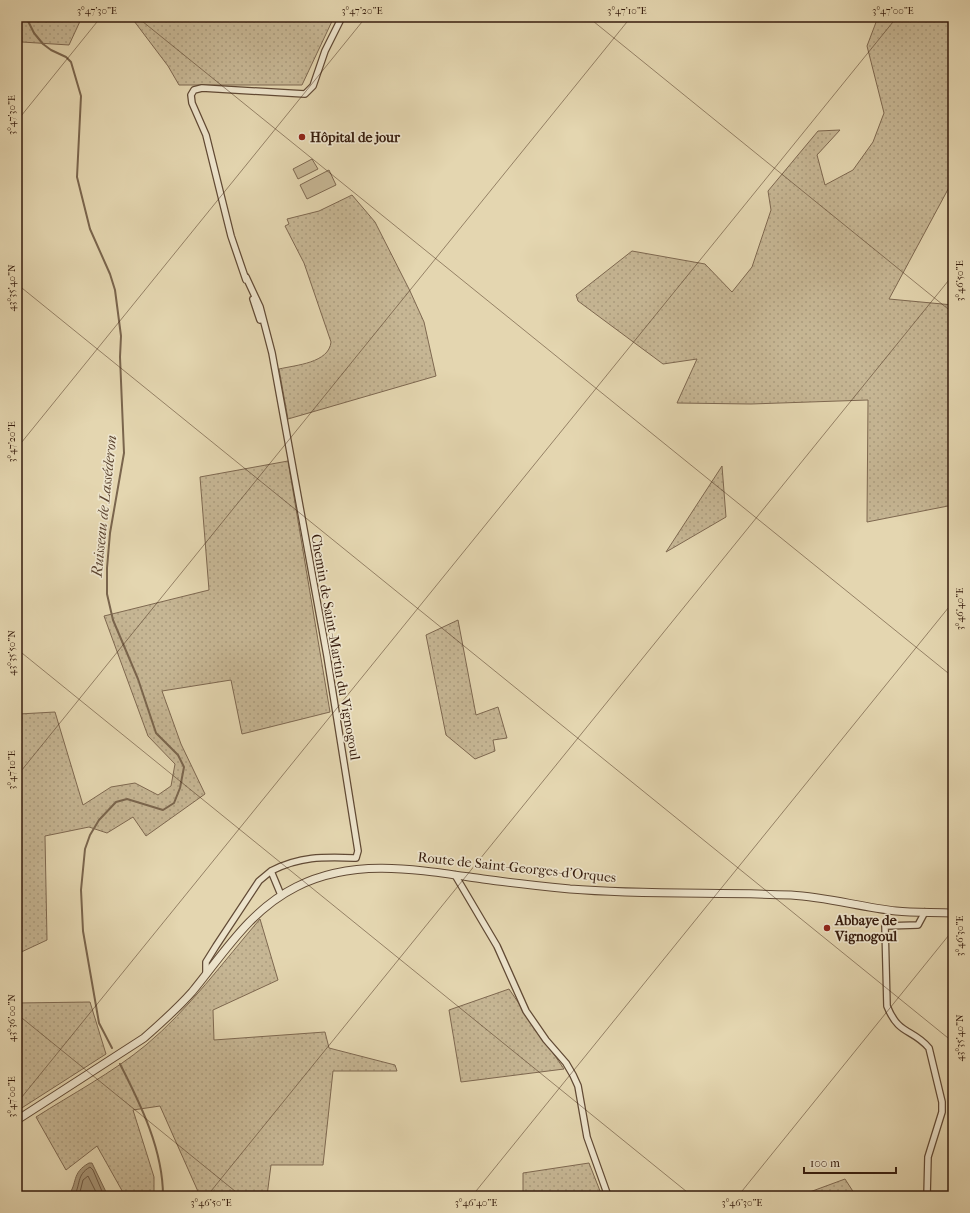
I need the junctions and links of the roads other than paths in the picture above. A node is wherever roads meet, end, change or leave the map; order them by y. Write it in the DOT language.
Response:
graph roads {
  1 [pos="342,17"];
  2 [pos="270,871"];
  3 [pos="455,875"];
  4 [pos="281,895"];
  5 [pos="925,912"];
  6 [pos="953,913"];
  7 [pos="206,974"];
  8 [pos="17,1120"];
  9 [pos="608,1196"];
  10 [pos="927,1196"];
  1 -- 2 [label="street, Chemin de Saint-Martin du Vignogoul"];
  2 -- 4 [label="street"];
  2 -- 7 [label="street, Chemin de Saint-Martin du Vignogoul"];
  3 -- 4 [label="street, Route de Saint-Georges-d'Orques"];
  3 -- 5 [label="street, Route de Saint-Georges-d'Orques"];
  3 -- 9 [label="street"];
  4 -- 7 [label="street, Route de Saint-Georges-d'Orques"];
  5 -- 6 [label="street, Route de Saint-Georges-d'Orques"];
  5 -- 10 [label="street"];
  7 -- 8 [label="street, Route de Saint-Georges-d'Orques"];
}
